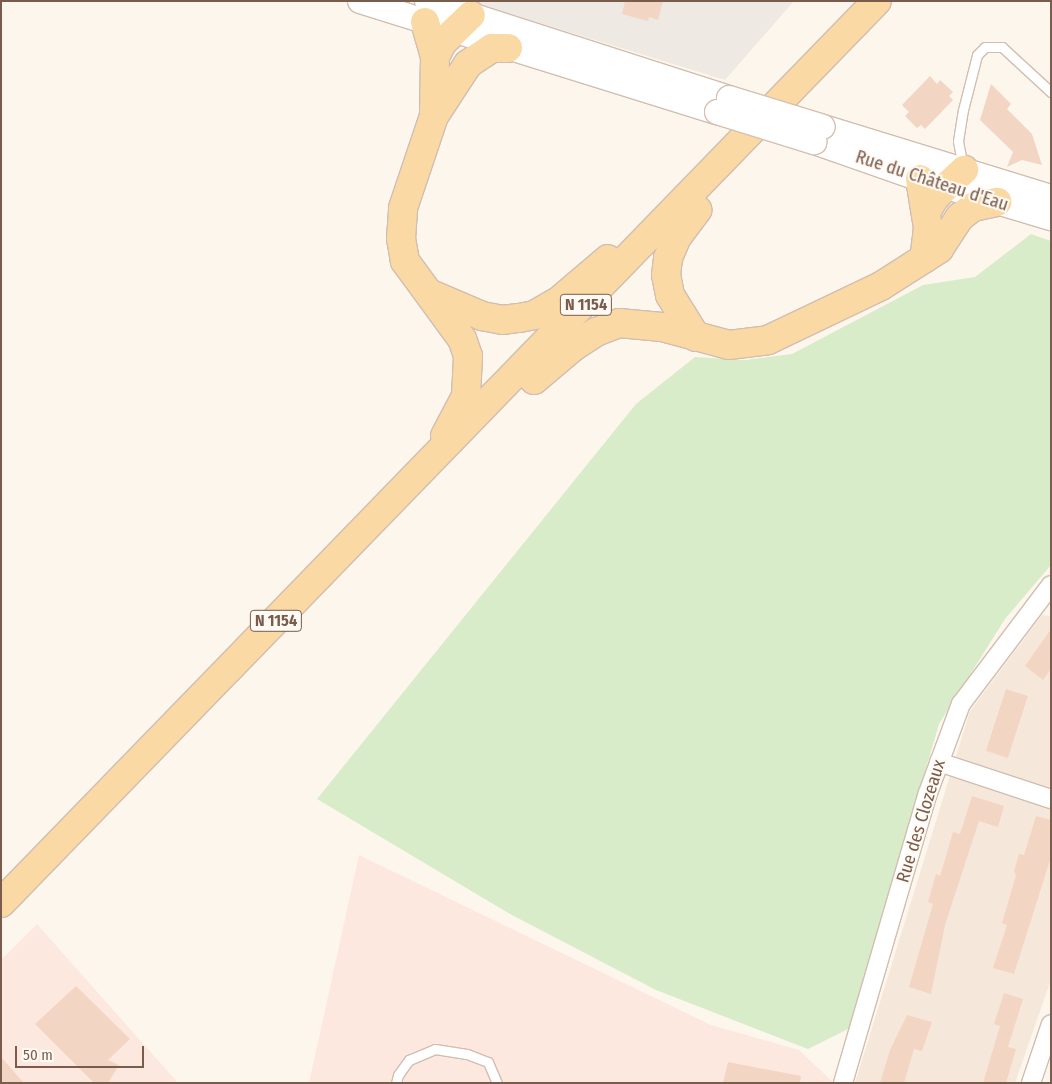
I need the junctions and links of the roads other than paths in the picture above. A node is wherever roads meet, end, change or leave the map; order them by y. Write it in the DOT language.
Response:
graph roads {
  1 [pos="363,1"];
  2 [pos="878,1"];
  3 [pos="426,12"];
  4 [pos="466,28"];
  5 [pos="508,48"];
  6 [pos="434,57"];
  7 [pos="468,64"];
  8 [pos="1051,92"];
  9 [pos="723,105"];
  10 [pos="434,116"];
  11 [pos="819,135"];
  12 [pos="711,174"];
  13 [pos="951,189"];
  14 [pos="1051,197"];
  15 [pos="997,202"];
  16 [pos="673,215"];
  17 [pos="1051,218"];
  18 [pos="924,259"];
  19 [pos="428,293"];
  20 [pos="696,337"];
  21 [pos="498,394"];
  22 [pos="432,461"];
  23 [pos="1051,585"];
  24 [pos="939,762"];
  25 [pos="1051,799"];
  26 [pos="1,902"];
  27 [pos="1051,1024"];
  28 [pos="396,1083"];
  29 [pos="497,1083"];
  30 [pos="843,1083"];
  31 [pos="1031,1083"];
  1 -- 3 [label="main road"];
  2 -- 12 [label="main road, N 1154"];
  3 -- 4 [label="main road"];
  3 -- 6 [label="main road"];
  4 -- 5 [label="main road"];
  4 -- 6 [label="main road"];
  4 -- 7 [label="main road"];
  4 -- 9 [label="main road"];
  5 -- 7 [label="main road"];
  5 -- 9 [label="main road"];
  6 -- 10 [label="main road"];
  7 -- 10 [label="main road"];
  8 -- 13 [label="lane"];
  9 -- 11 [label="main road, bridge"];
  10 -- 19 [label="main road"];
  11 -- 13 [label="main road, Rue du Château d'Eau"];
  11 -- 13 [label="main road, Rue du Château d'Eau"];
  12 -- 16 [label="main road, N 1154"];
  12 -- 20 [label="main road"];
  13 -- 14 [label="main road, Rue du Château d'Eau"];
  13 -- 15 [label="main road"];
  13 -- 18 [label="main road"];
  13 -- 18 [label="main road"];
  15 -- 17 [label="main road, Rue du Château d'Eau"];
  16 -- 19 [label="main road"];
  16 -- 21 [label="main road, N 1154"];
  18 -- 20 [label="main road"];
  19 -- 22 [label="main road"];
  20 -- 21 [label="main road"];
  21 -- 22 [label="main road, N 1154"];
  22 -- 26 [label="main road, N 1154"];
  23 -- 24 [label="street, Rue des Clozeaux"];
  24 -- 25 [label="street"];
  24 -- 30 [label="street, Rue des Clozeaux"];
  27 -- 31 [label="street"];
  28 -- 29 [label="lane"];
}
